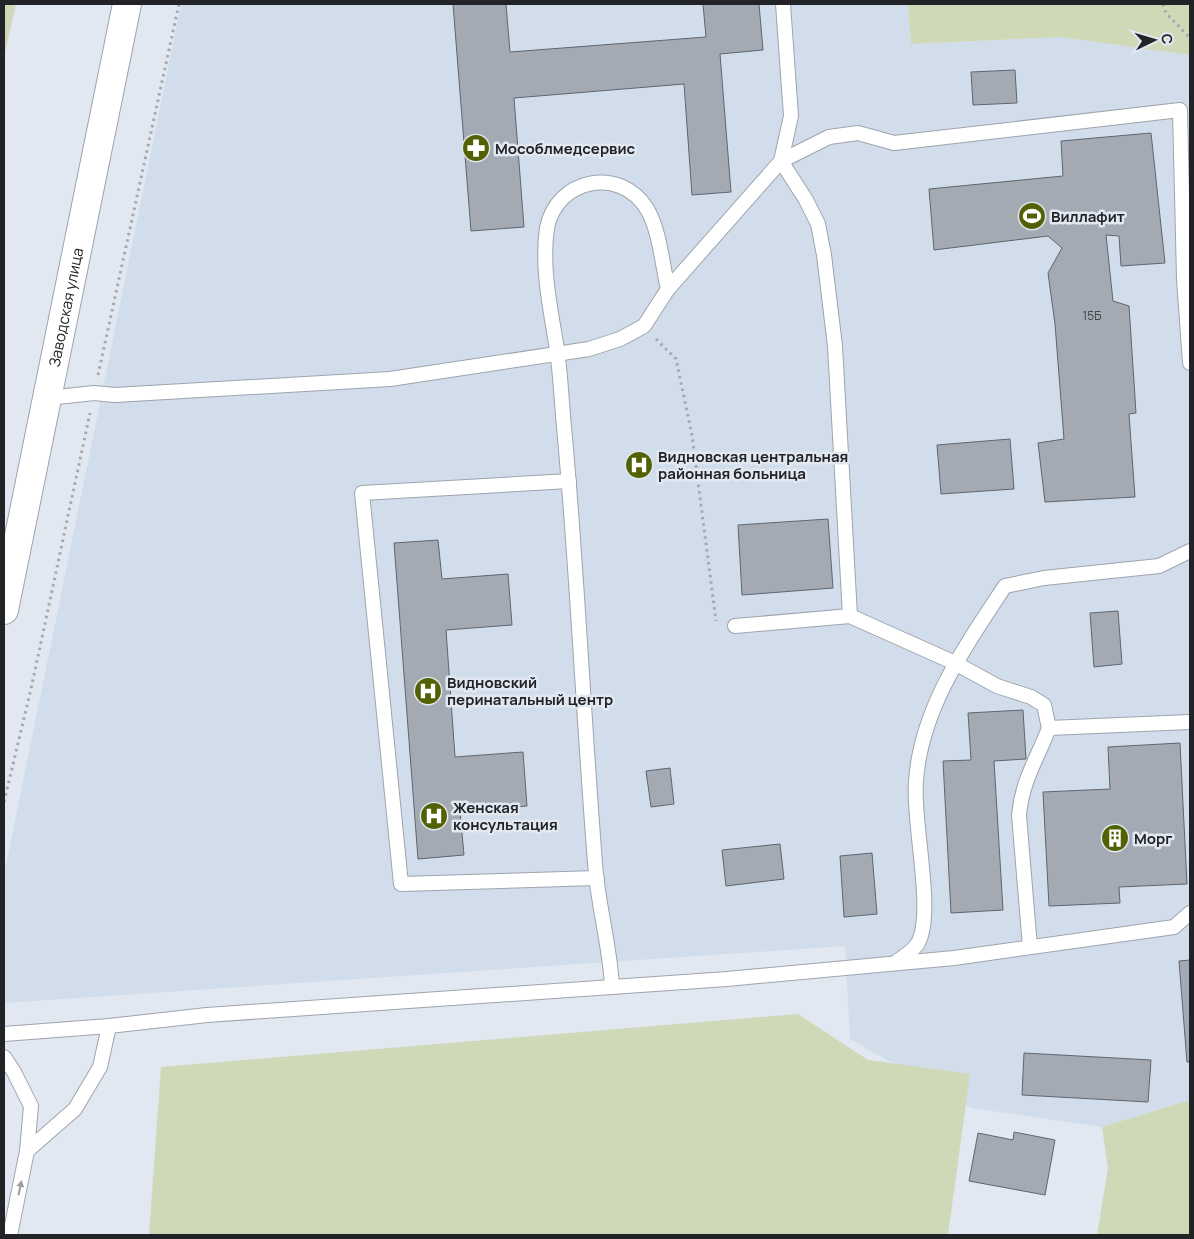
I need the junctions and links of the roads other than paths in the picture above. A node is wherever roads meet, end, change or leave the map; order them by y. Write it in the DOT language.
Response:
graph roads {
  1 [pos="127,4"];
  2 [pos="783,4"];
  3 [pos="781,162"];
  4 [pos="668,289"];
  5 [pos="557,354"];
  6 [pos="1190,363"];
  7 [pos="48,398"];
  8 [pos="569,481"];
  9 [pos="1190,551"];
  10 [pos="4,610"];
  11 [pos="850,616"];
  12 [pos="735,626"];
  13 [pos="954,663"];
  14 [pos="1190,722"];
  15 [pos="1049,728"];
  16 [pos="597,878"];
  17 [pos="1190,913"];
  18 [pos="1030,947"];
  19 [pos="894,963"];
  20 [pos="612,986"];
  21 [pos="110,1026"];
  22 [pos="4,1034"];
  23 [pos="4,1057"];
  24 [pos="28,1152"];
  25 [pos="9,1216"];
  26 [pos="10,1235"];
  1 -- 7 [label="main road, Заводская улица"];
  2 -- 3 [label="lane"];
  3 -- 4 [label="lane"];
  3 -- 6 [label="lane"];
  3 -- 11 [label="lane"];
  4 -- 5 [label="lane"];
  4 -- 5 [label="lane"];
  5 -- 7 [label="lane"];
  5 -- 8 [label="lane"];
  7 -- 10 [label="main road, Заводская улица"];
  8 -- 16 [label="lane"];
  8 -- 16 [label="lane"];
  9 -- 13 [label="lane"];
  11 -- 12 [label="lane"];
  11 -- 13 [label="lane"];
  13 -- 15 [label="lane"];
  13 -- 19 [label="lane"];
  14 -- 15 [label="lane"];
  15 -- 18 [label="lane"];
  16 -- 20 [label="lane"];
  17 -- 18 [label="lane"];
  18 -- 19 [label="lane"];
  19 -- 20 [label="lane"];
  20 -- 21 [label="lane"];
  21 -- 22 [label="lane"];
  21 -- 24 [label="lane"];
  23 -- 24 [label="lane"];
  25 -- 24 [label="lane, one-way"];
  25 -- 26 [label="lane"];
}
